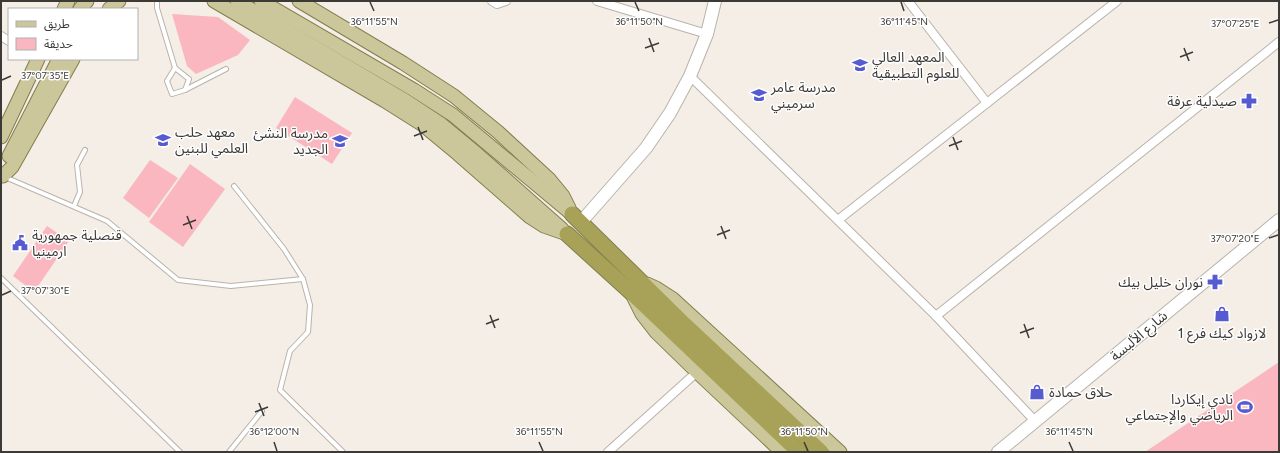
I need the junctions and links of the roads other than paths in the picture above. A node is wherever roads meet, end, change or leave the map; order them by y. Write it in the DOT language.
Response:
graph roads {
  1 [pos="157,1"];
  2 [pos="214,1"];
  3 [pos="237,1"];
  4 [pos="261,1"];
  5 [pos="299,1"];
  6 [pos="492,1"];
  7 [pos="506,1"];
  8 [pos="597,1"];
  9 [pos="715,1"];
  10 [pos="908,1"];
  11 [pos="1117,1"];
  12 [pos="707,34"];
  13 [pos="1279,42"];
  14 [pos="38,60"];
  15 [pos="51,60"];
  16 [pos="58,60"];
  17 [pos="73,60"];
  18 [pos="175,68"];
  19 [pos="226,69"];
  20 [pos="690,76"];
  21 [pos="185,90"];
  22 [pos="987,103"];
  23 [pos="1,137"];
  24 [pos="85,150"];
  25 [pos="1,155"];
  26 [pos="2,178"];
  27 [pos="234,186"];
  28 [pos="74,206"];
  29 [pos="577,218"];
  30 [pos="838,220"];
  31 [pos="1279,220"];
  32 [pos="567,234"];
  33 [pos="1,278"];
  34 [pos="303,279"];
  35 [pos="643,283"];
  36 [pos="633,294"];
  37 [pos="936,316"];
  38 [pos="696,372"];
  39 [pos="262,411"];
  40 [pos="1035,421"];
  41 [pos="180,452"];
  42 [pos="229,452"];
  43 [pos="343,452"];
  44 [pos="608,452"];
  45 [pos="782,452"];
  46 [pos="799,452"];
  47 [pos="821,452"];
  48 [pos="840,452"];
  49 [pos="998,452"];
  1 -- 18 [label="lane"];
  2 -- 32 [label="main road"];
  3 -- 32 [label="main road"];
  4 -- 29 [label="main road"];
  5 -- 29 [label="main road"];
  6 -- 7 [label="street"];
  8 -- 12 [label="street"];
  9 -- 12 [label="main road"];
  10 -- 22 [label="street"];
  11 -- 22 [label="street"];
  12 -- 20 [label="main road"];
  13 -- 37 [label="street"];
  14 -- 23 [label="main road"];
  15 -- 25 [label="main road"];
  16 -- 26 [label="main road"];
  17 -- 26 [label="main road"];
  18 -- 21 [label="lane"];
  18 -- 21 [label="lane"];
  19 -- 21 [label="lane"];
  20 -- 29 [label="main road"];
  20 -- 30 [label="street"];
  22 -- 30 [label="street"];
  24 -- 28 [label="lane"];
  26 -- 28 [label="lane"];
  27 -- 34 [label="lane"];
  28 -- 34 [label="lane"];
  29 -- 35 [label="highway"];
  30 -- 37 [label="street"];
  31 -- 40 [label="main road, شارع الألبسة"];
  32 -- 36 [label="highway"];
  33 -- 41 [label="lane"];
  34 -- 43 [label="lane"];
  35 -- 47 [label="highway"];
  35 -- 48 [label="main road"];
  36 -- 38 [label="main road"];
  36 -- 46 [label="highway"];
  37 -- 40 [label="street"];
  38 -- 44 [label="street"];
  38 -- 45 [label="main road"];
  39 -- 42 [label="lane"];
  40 -- 49 [label="main road, شارع الألبسة"];
}
